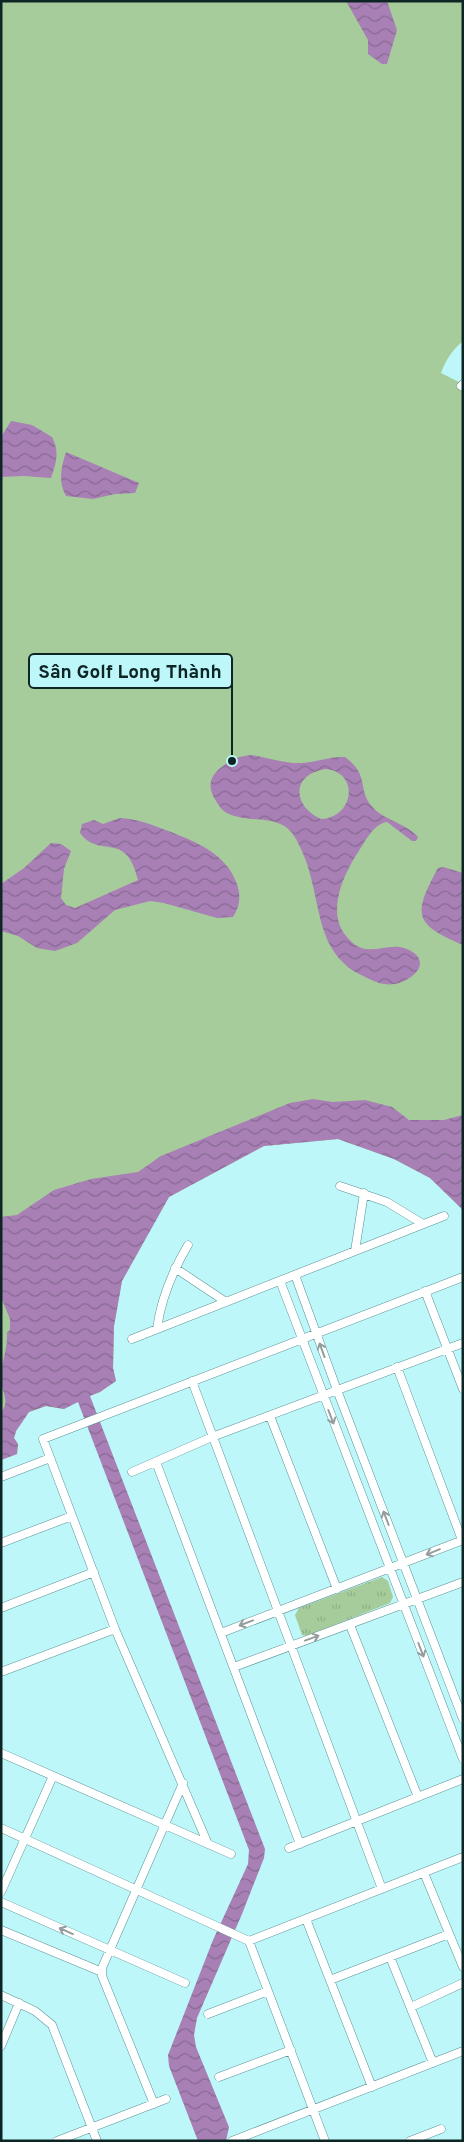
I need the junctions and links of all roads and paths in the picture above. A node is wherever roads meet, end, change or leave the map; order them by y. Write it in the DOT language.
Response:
graph roads {
  1 [pos="340,1186"];
  2 [pos="364,1193"];
  3 [pos="444,1216"];
  4 [pos="423,1224"];
  5 [pos="188,1245"];
  6 [pos="355,1251"];
  7 [pos="175,1268"];
  8 [pos="295,1275"];
  9 [pos="463,1277"];
  10 [pos="280,1280"];
  11 [pos="425,1291"];
  12 [pos="226,1302"];
  13 [pos="157,1329"];
  14 [pos="316,1333"];
  15 [pos="132,1338"];
  16 [pos="301,1339"];
  17 [pos="463,1343"];
  18 [pos="447,1349"];
  19 [pos="397,1367"];
  20 [pos="192,1381"];
  21 [pos="463,1389"];
  22 [pos="337,1390"];
  23 [pos="323,1396"];
  24 [pos="270,1416"];
  25 [pos="212,1437"];
  26 [pos="50,1458"];
  27 [pos="156,1462"];
  28 [pos="132,1472"];
  29 [pos="1,1477"];
  30 [pos="72,1516"];
  31 [pos="462,1540"];
  32 [pos="1,1543"];
  33 [pos="404,1564"];
  34 [pos="390,1569"];
  35 [pos="94,1572"];
  36 [pos="463,1582"];
  37 [pos="337,1589"];
  38 [pos="417,1600"];
  39 [pos="404,1605"];
  40 [pos="1,1608"];
  41 [pos="278,1611"];
  42 [pos="350,1624"];
  43 [pos="115,1629"];
  44 [pos="220,1633"];
  45 [pos="291,1646"];
  46 [pos="234,1667"];
  47 [pos="1,1672"];
  48 [pos="463,1719"];
  49 [pos="1,1753"];
  50 [pos="463,1759"];
  51 [pos="53,1776"];
  52 [pos="463,1779"];
  53 [pos="183,1783"];
  54 [pos="418,1797"];
  55 [pos="356,1821"];
  56 [pos="165,1825"];
  57 [pos="1,1828"];
  58 [pos="25,1839"];
  59 [pos="208,1844"];
  60 [pos="300,1844"];
  61 [pos="289,1848"];
  62 [pos="231,1854"];
  63 [pos="463,1858"];
  64 [pos="424,1873"];
  65 [pos="382,1889"];
  66 [pos="137,1890"];
  67 [pos="1,1892"];
  68 [pos="1,1902"];
  69 [pos="306,1919"];
  70 [pos="1,1930"];
  71 [pos="449,1934"];
  72 [pos="247,1940"];
  73 [pos="111,1951"];
  74 [pos="390,1957"];
  75 [pos="463,1967"];
  76 [pos="102,1972"];
  77 [pos="330,1980"];
  78 [pos="185,1983"];
  79 [pos="463,1983"];
  80 [pos="268,1991"];
  81 [pos="1,1995"];
  82 [pos="19,2003"];
  83 [pos="411,2007"];
  84 [pos="208,2014"];
  85 [pos="1,2046"];
  86 [pos="291,2050"];
  87 [pos="463,2051"];
  88 [pos="433,2062"];
  89 [pos="220,2077"];
  90 [pos="372,2087"];
  91 [pos="166,2099"];
  92 [pos="154,2104"];
  93 [pos="313,2110"];
  94 [pos="92,2128"];
  95 [pos="441,2129"];
  96 [pos="57,2141"];
  97 [pos="97,2141"];
  98 [pos="232,2141"];
  99 [pos="325,2141"];
  100 [pos="410,2141"];
  1 -- 2 [label="street"];
  2 -- 4 [label="street"];
  2 -- 6 [label="street"];
  3 -- 4 [label="street"];
  4 -- 6 [label="street"];
  5 -- 7 [label="street"];
  6 -- 8 [label="street"];
  7 -- 12 [label="street"];
  7 -- 13 [label="street"];
  8 -- 10 [label="street"];
  8 -- 14 [label="street"];
  9 -- 11 [label="street"];
  10 -- 12 [label="street"];
  10 -- 16 [label="street"];
  11 -- 14 [label="street"];
  11 -- 18 [label="street"];
  12 -- 13 [label="street"];
  13 -- 15 [label="street"];
  14 -- 16 [label="street"];
  22 -- 14 [label="street, one-way"];
  16 -- 20 [label="street"];
  16 -- 23 [label="street"];
  17 -- 18 [label="street"];
  18 -- 19 [label="street"];
  18 -- 21 [label="street"];
  19 -- 22 [label="street"];
  19 -- 31 [label="street"];
  20 -- 25 [label="street"];
  20 -- 26 [label="street"];
  22 -- 23 [label="street"];
  33 -- 22 [label="street, one-way"];
  23 -- 24 [label="street"];
  23 -- 34 [label="street, one-way"];
  24 -- 25 [label="street"];
  24 -- 37 [label="street"];
  25 -- 27 [label="street"];
  25 -- 41 [label="street"];
  26 -- 29 [label="street"];
  26 -- 30 [label="street"];
  27 -- 28 [label="street"];
  27 -- 44 [label="street"];
  30 -- 32 [label="street"];
  30 -- 35 [label="street"];
  31 -- 33 [label="street, one-way"];
  33 -- 34 [label="street"];
  33 -- 38 [label="street"];
  34 -- 37 [label="street"];
  34 -- 39 [label="street"];
  35 -- 40 [label="street"];
  35 -- 43 [label="street"];
  36 -- 38 [label="street"];
  37 -- 41 [label="street"];
  38 -- 39 [label="street"];
  38 -- 48 [label="street"];
  39 -- 42 [label="street"];
  39 -- 50 [label="street, one-way"];
  41 -- 44 [label="street, one-way"];
  41 -- 45 [label="street"];
  45 -- 42 [label="street, one-way"];
  42 -- 54 [label="street"];
  43 -- 47 [label="street"];
  43 -- 53 [label="street"];
  44 -- 46 [label="street"];
  45 -- 46 [label="street"];
  45 -- 55 [label="street"];
  46 -- 60 [label="street"];
  49 -- 51 [label="street"];
  51 -- 56 [label="street"];
  51 -- 58 [label="street"];
  52 -- 54 [label="street"];
  53 -- 56 [label="street"];
  53 -- 59 [label="street"];
  54 -- 55 [label="street"];
  55 -- 60 [label="street"];
  55 -- 65 [label="street"];
  56 -- 59 [label="street"];
  56 -- 66 [label="street"];
  57 -- 58 [label="street"];
  58 -- 66 [label="street"];
  58 -- 67 [label="street"];
  59 -- 62 [label="street"];
  60 -- 61 [label="street"];
  63 -- 64 [label="street"];
  64 -- 65 [label="street"];
  64 -- 71 [label="street"];
  65 -- 69 [label="street"];
  66 -- 72 [label="street"];
  66 -- 73 [label="street"];
  73 -- 68 [label="street, one-way"];
  69 -- 72 [label="street"];
  69 -- 77 [label="street"];
  70 -- 76 [label="street"];
  71 -- 74 [label="street"];
  71 -- 75 [label="street"];
  72 -- 80 [label="street"];
  73 -- 76 [label="street"];
  73 -- 78 [label="street"];
  74 -- 77 [label="street"];
  74 -- 83 [label="street"];
  76 -- 92 [label="street"];
  77 -- 90 [label="street"];
  79 -- 83 [label="street"];
  80 -- 84 [label="street"];
  80 -- 86 [label="street"];
  81 -- 82 [label="street"];
  82 -- 85 [label="street"];
  82 -- 94 [label="street"];
  83 -- 88 [label="street"];
  86 -- 89 [label="street"];
  86 -- 93 [label="street"];
  87 -- 88 [label="street"];
  88 -- 90 [label="street"];
  90 -- 93 [label="street"];
  91 -- 92 [label="street"];
  92 -- 94 [label="street"];
  93 -- 98 [label="street"];
  93 -- 99 [label="street"];
  94 -- 96 [label="street"];
  94 -- 97 [label="street"];
  95 -- 100 [label="street"];
}
